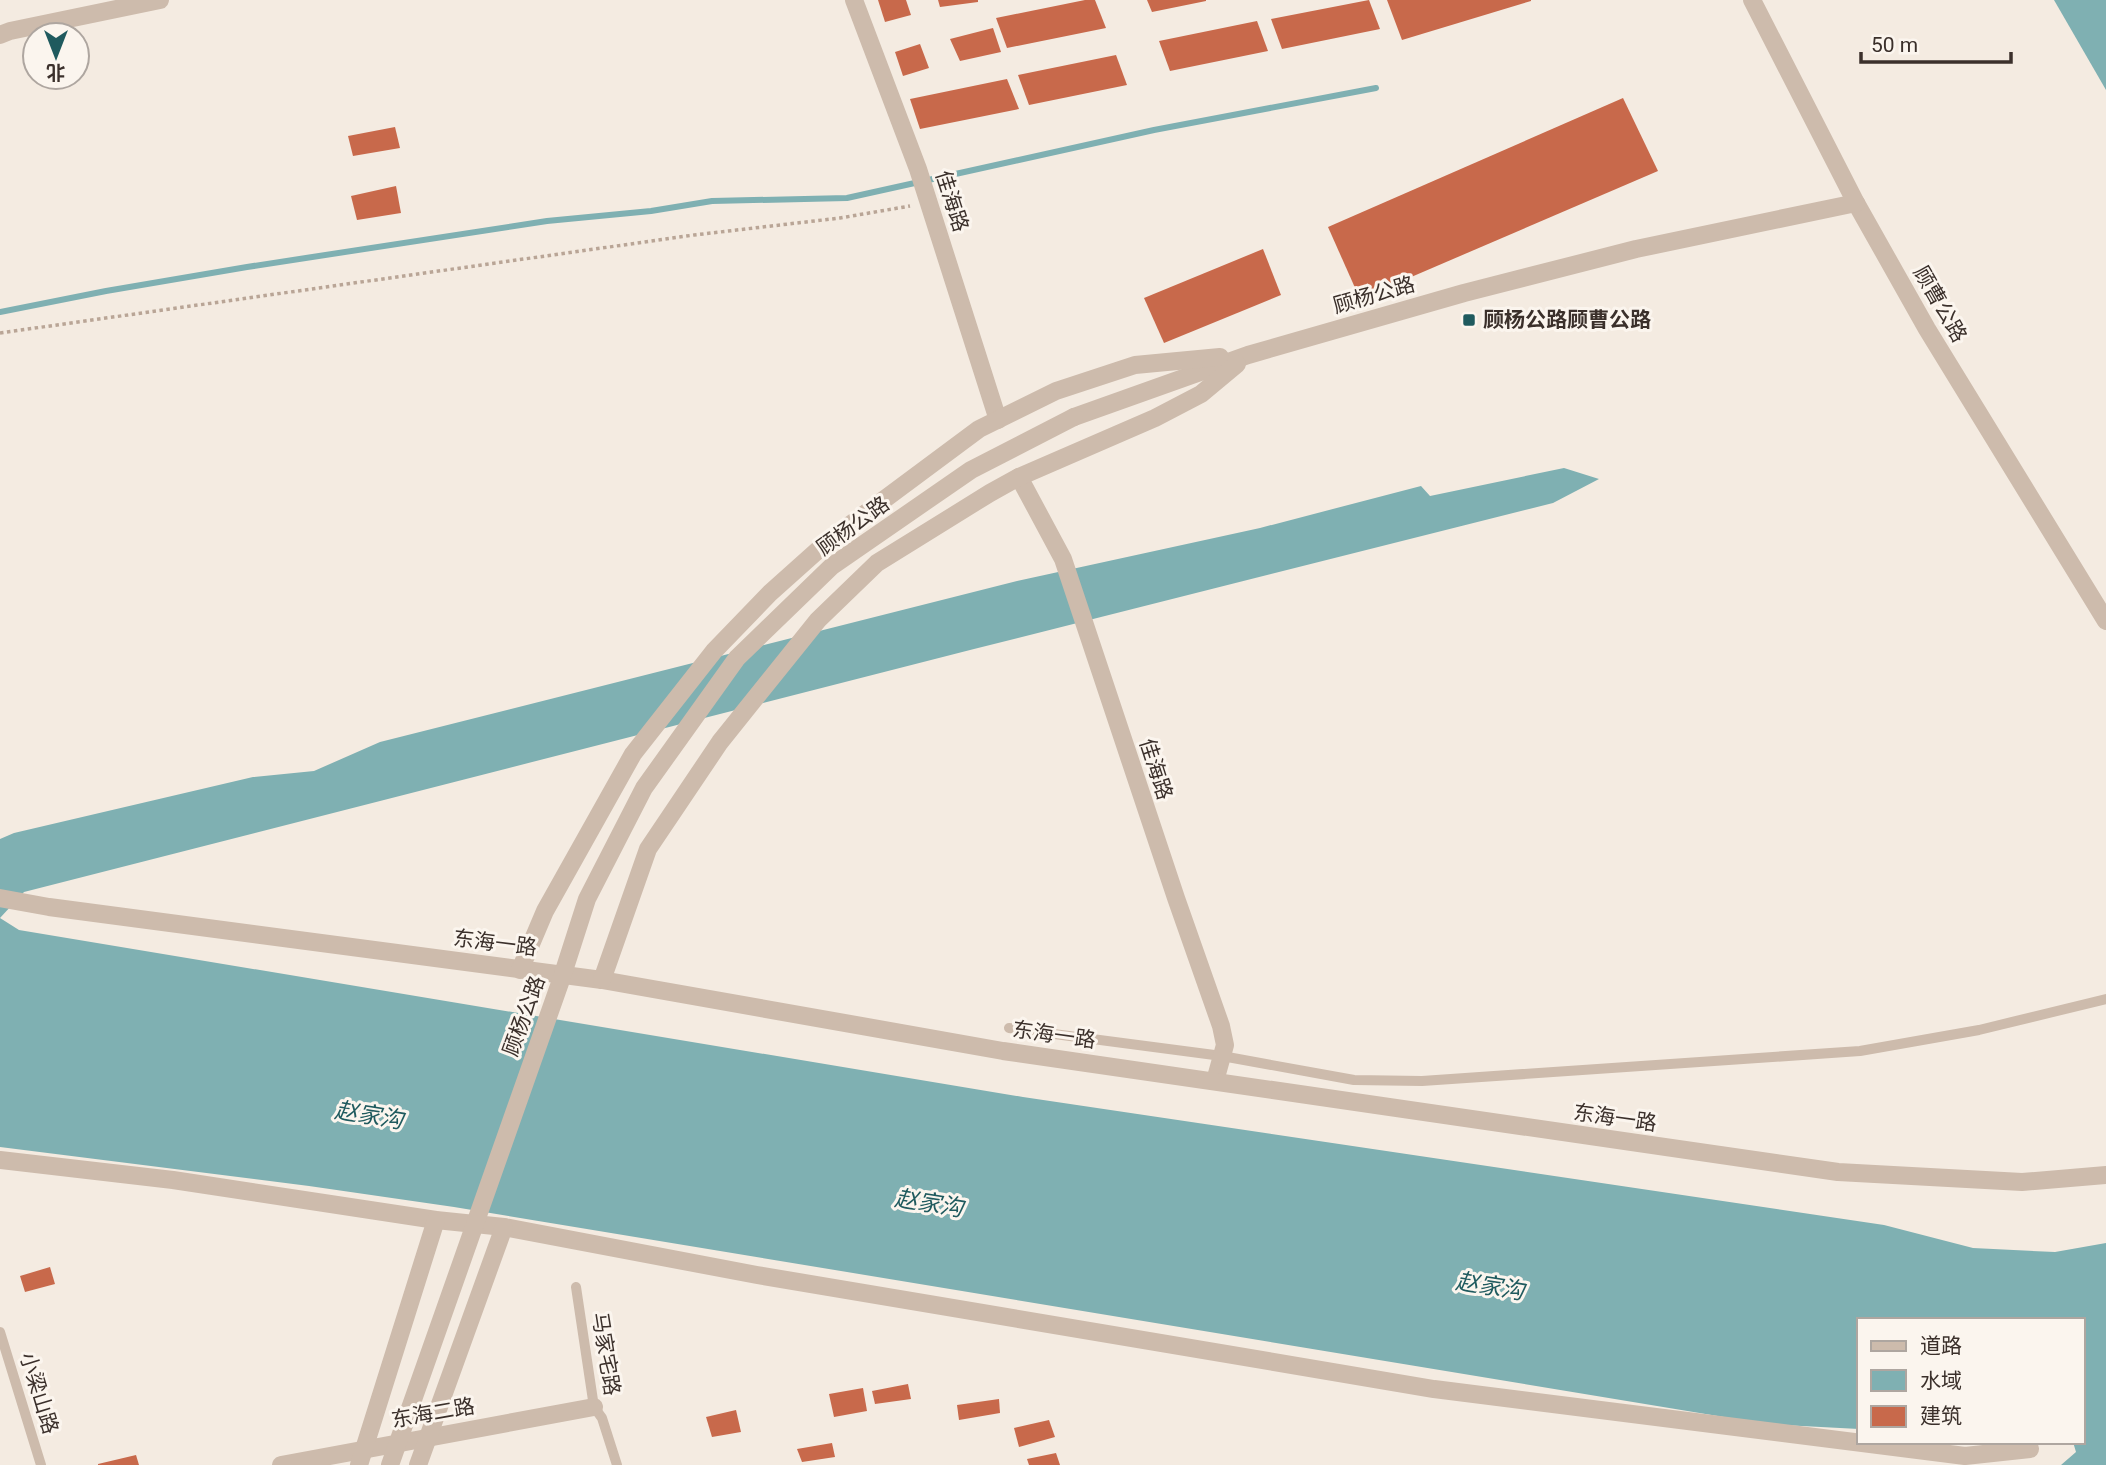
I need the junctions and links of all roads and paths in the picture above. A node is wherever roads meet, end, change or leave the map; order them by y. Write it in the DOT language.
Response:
graph roads {
  1 [pos="160,0"];
  2 [pos="854,0"];
  3 [pos="1752,0"];
  4 [pos="0,35"];
  5 [pos="929,203"];
  6 [pos="1856,203"];
  7 [pos="0,333"];
  8 [pos="1248,355"];
  9 [pos="998,420"];
  10 [pos="1019,477"];
  11 [pos="2106,621"];
  12 [pos="0,898"];
  13 [pos="520,970"];
  14 [pos="603,980"];
  15 [pos="2106,999"];
  16 [pos="1009,1028"];
  17 [pos="1222,1056"];
  18 [pos="1214,1081"];
  19 [pos="0,1160"];
  20 [pos="2106,1175"];
  21 [pos="436,1220"];
  22 [pos="504,1227"];
  23 [pos="576,1286"];
  24 [pos="0,1332"];
  25 [pos="594,1407"];
  26 [pos="429,1437"];
  27 [pos="1857,1442"];
  28 [pos="1870,1444"];
  29 [pos="2030,1449"];
  30 [pos="362,1457"];
  31 [pos="41,1465"];
  32 [pos="281,1465"];
  33 [pos="390,1465"];
  34 [pos="418,1465"];
  35 [pos="617,1465"];
  1 -- 4 [label="street"];
  2 -- 5 [label="street, 佳海路"];
  3 -- 6 [label="street, 顾曹公路"];
  5 -- 7 [label="path"];
  5 -- 9 [label="street, 佳海路"];
  6 -- 8 [label="street, 顾杨公路"];
  6 -- 11 [label="street, 顾曹公路"];
  8 -- 9 [label="street"];
  8 -- 10 [label="street"];
  8 -- 33 [label="street, 顾杨公路, bridge"];
  9 -- 13 [label="street"];
  10 -- 14 [label="street"];
  10 -- 17 [label="street, 佳海路"];
  12 -- 13 [label="street, 东海一路"];
  13 -- 14 [label="street, 东海一路"];
  14 -- 18 [label="street, 东海一路"];
  15 -- 17 [label="lane"];
  16 -- 17 [label="lane"];
  17 -- 18 [label="street, 佳海路"];
  18 -- 20 [label="street, 东海一路"];
  19 -- 21 [label="street"];
  21 -- 22 [label="street"];
  21 -- 30 [label="street"];
  22 -- 26 [label="street"];
  22 -- 27 [label="street"];
  23 -- 25 [label="lane, 马家宅路"];
  24 -- 31 [label="lane, 小梁山路"];
  25 -- 26 [label="street, 东海二路"];
  25 -- 35 [label="lane, 马家宅路"];
  26 -- 30 [label="street, 东海二路"];
  26 -- 34 [label="street"];
  28 -- 29 [label="street"];
  30 -- 32 [label="street, 东海二路"];
}
